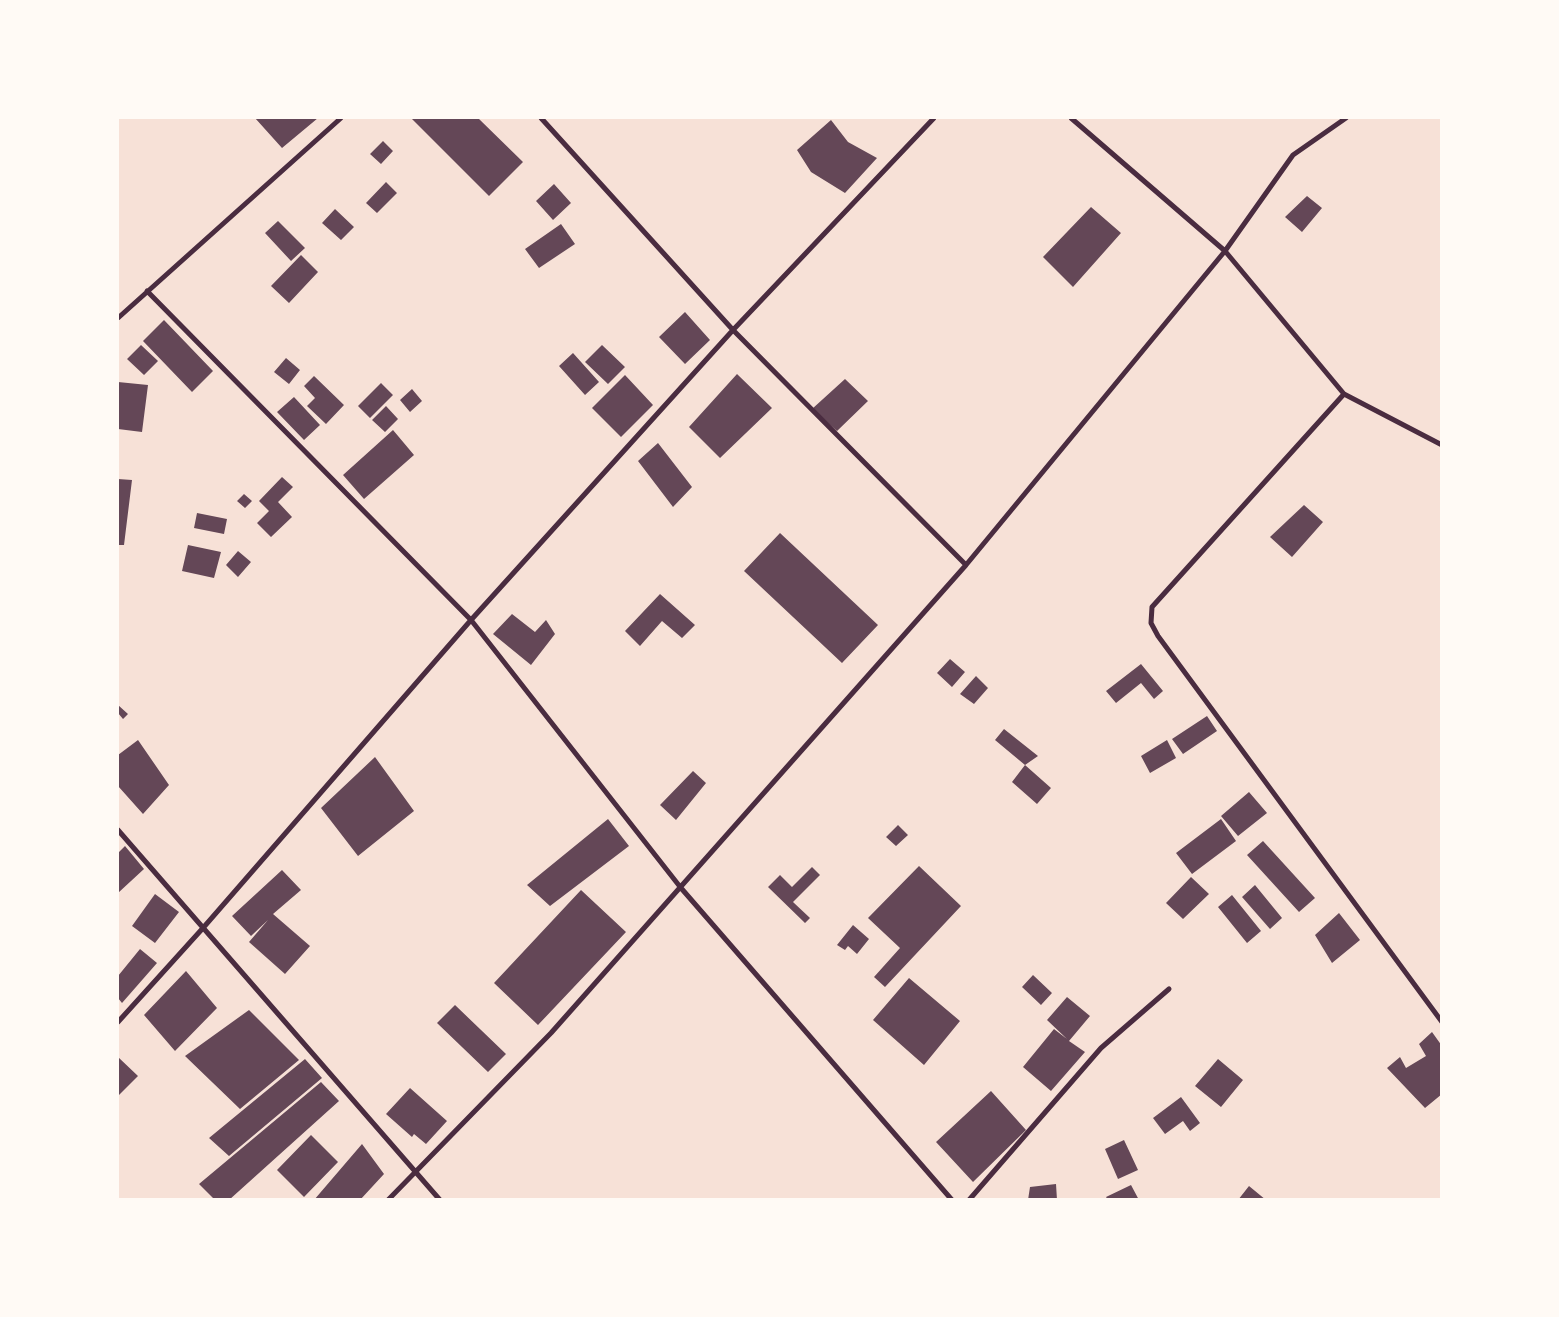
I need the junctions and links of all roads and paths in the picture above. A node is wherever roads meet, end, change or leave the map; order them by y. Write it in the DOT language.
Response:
graph roads {
  1 [pos="341,118"];
  2 [pos="541,118"];
  3 [pos="934,118"];
  4 [pos="1071,118"];
  5 [pos="1346,118"];
  6 [pos="1225,251"];
  7 [pos="147,291"];
  8 [pos="118,318"];
  9 [pos="733,330"];
  10 [pos="1344,394"];
  11 [pos="1442,445"];
  12 [pos="966,564"];
  13 [pos="471,620"];
  14 [pos="118,830"];
  15 [pos="681,888"];
  16 [pos="203,928"];
  17 [pos="1170,989"];
  18 [pos="118,1022"];
  19 [pos="1442,1022"];
  20 [pos="416,1173"];
  21 [pos="388,1200"];
  22 [pos="440,1200"];
  23 [pos="952,1200"];
  24 [pos="969,1200"];
  1 -- 7 [label="street"];
  2 -- 9 [label="street"];
  3 -- 9 [label="street"];
  4 -- 6 [label="street"];
  5 -- 6 [label="street"];
  6 -- 10 [label="street"];
  6 -- 12 [label="street"];
  7 -- 8 [label="street"];
  7 -- 13 [label="street"];
  9 -- 12 [label="street"];
  9 -- 13 [label="street"];
  10 -- 11 [label="street"];
  10 -- 19 [label="street"];
  12 -- 15 [label="street"];
  13 -- 15 [label="street"];
  13 -- 16 [label="street"];
  14 -- 16 [label="street"];
  15 -- 20 [label="street"];
  15 -- 23 [label="street"];
  16 -- 18 [label="street"];
  16 -- 20 [label="street"];
  17 -- 24 [label="street"];
  20 -- 21 [label="street"];
  20 -- 22 [label="street"];
}
